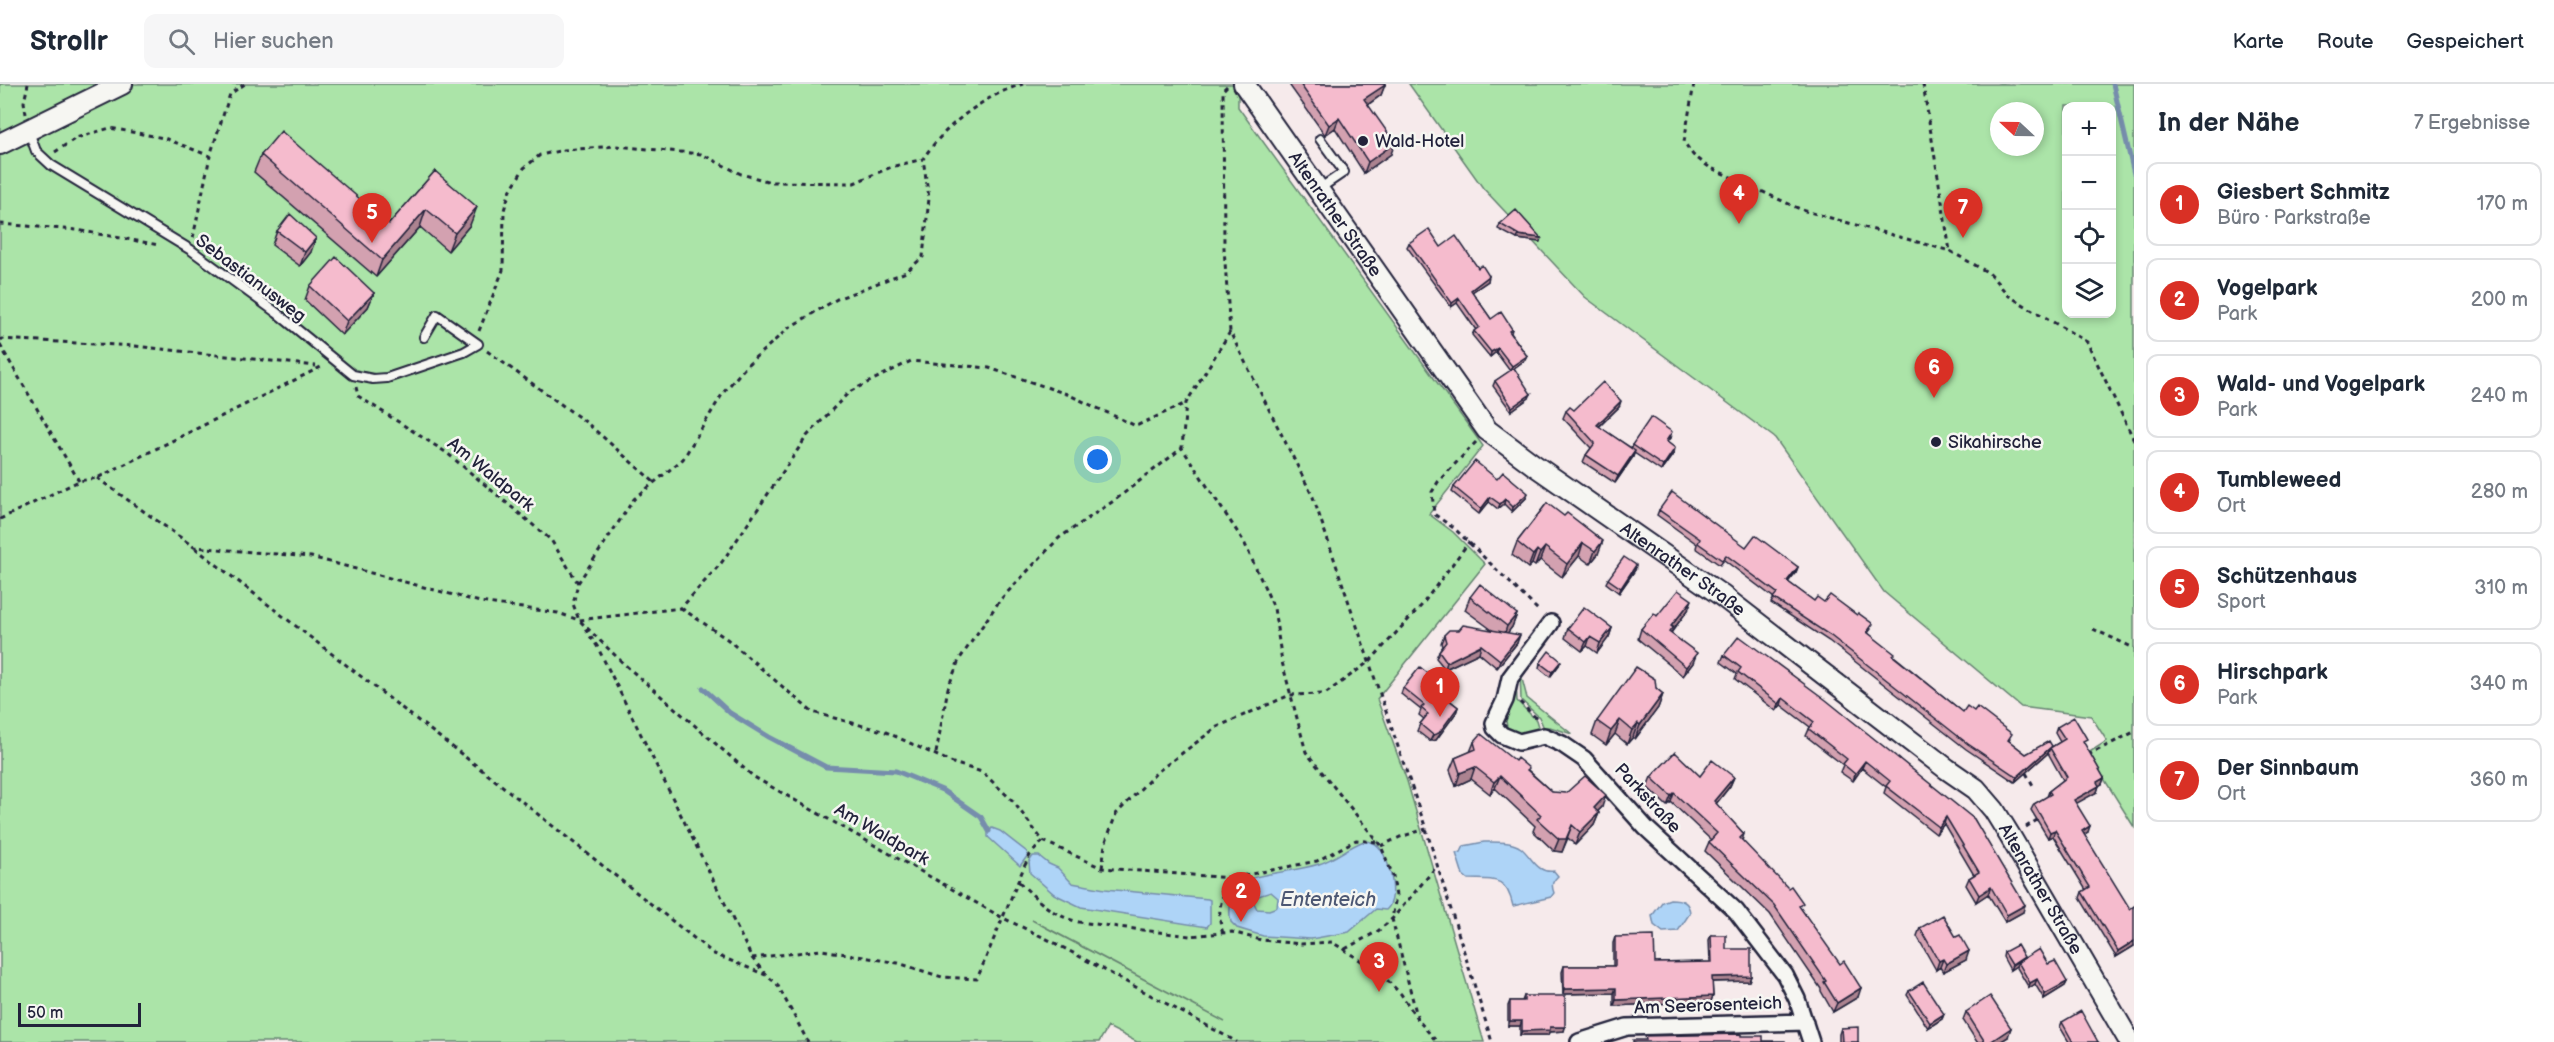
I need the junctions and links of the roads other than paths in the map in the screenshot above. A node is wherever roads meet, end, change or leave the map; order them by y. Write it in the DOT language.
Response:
graph roads {
  1 [pos="122,84"];
  2 [pos="1244,84"];
  3 [pos="28,130"];
  4 [pos="1320,139"];
  5 [pos="0,144"];
  6 [pos="1318,189"];
  7 [pos="424,338"];
  8 [pos="1551,623"];
  9 [pos="1805,1022"];
  10 [pos="1579,1042"];
  11 [pos="1811,1042"];
  12 [pos="2130,1042"];
  1 -- 3 [label="street"];
  2 -- 6 [label="street, Altenrather Straße"];
  3 -- 5 [label="street"];
  3 -- 7 [label="lane, Sebastianusweg"];
  4 -- 6 [label="lane"];
  6 -- 12 [label="street, Altenrather Straße"];
  8 -- 9 [label="street, Parkstraße"];
  9 -- 10 [label="street, Am Seerosenteich"];
  9 -- 11 [label="street, Parkstraße"];
}
